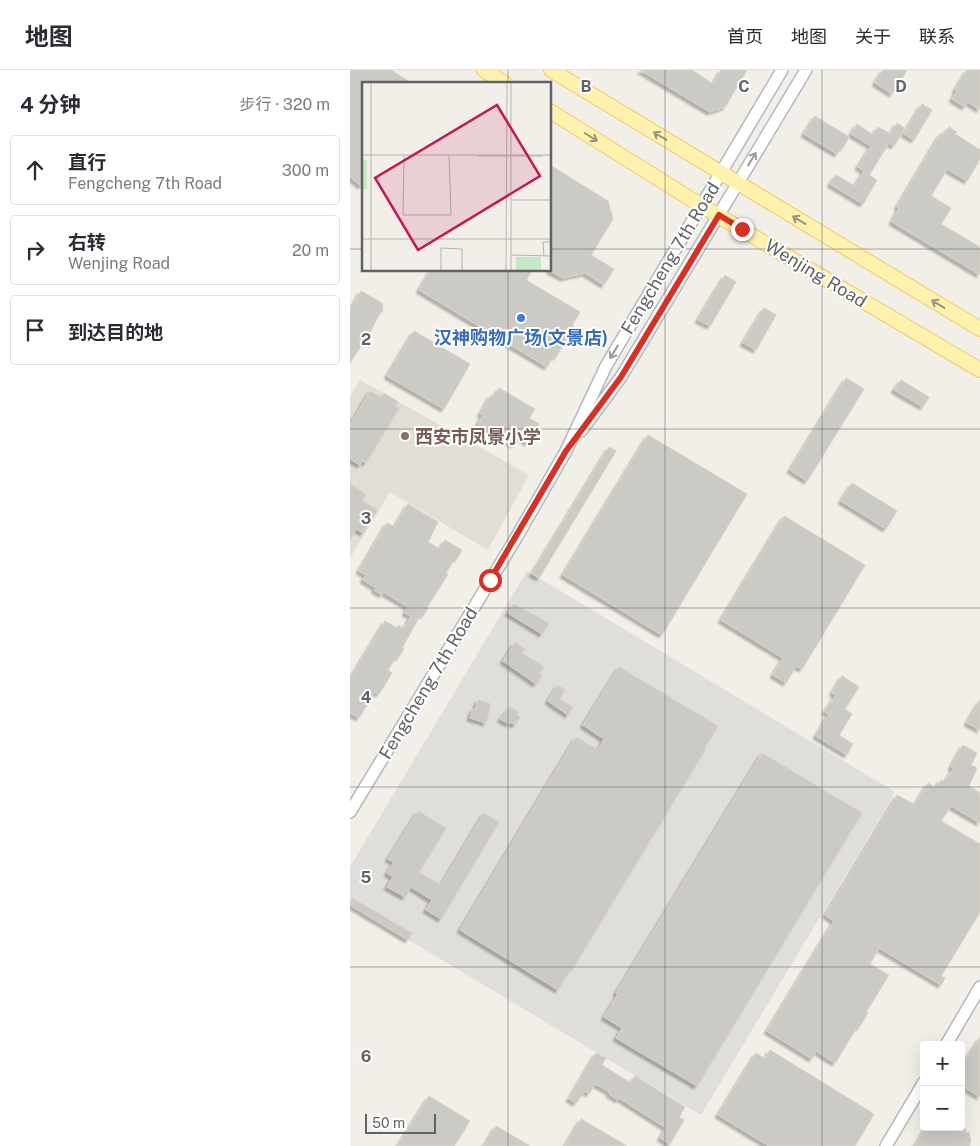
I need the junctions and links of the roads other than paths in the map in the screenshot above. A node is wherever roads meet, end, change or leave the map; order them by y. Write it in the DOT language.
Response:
graph roads {
  1 [pos="484,70"];
  2 [pos="551,70"];
  3 [pos="782,70"];
  4 [pos="806,70"];
  5 [pos="503,82"];
  6 [pos="551,112"];
  7 [pos="720,173"];
  8 [pos="738,183"];
  9 [pos="702,206"];
  10 [pos="719,215"];
  11 [pos="980,329"];
  12 [pos="980,370"];
  13 [pos="566,451"];
  14 [pos="350,812"];
  15 [pos="980,987"];
  16 [pos="948,1041"];
  17 [pos="922,1086"];
  18 [pos="886,1146"];
  1 -- 5 [label="main road"];
  7 -- 2 [label="main road, Wenjing Road, one-way"];
  3 -- 7 [label="street, Fengcheng 7th Road"];
  8 -- 4 [label="street, Fengcheng 7th Road, one-way"];
  6 -- 9 [label="main road, Wenjing Road, one-way"];
  7 -- 8 [label="main road, Wenjing Road"];
  7 -- 9 [label="street, Fengcheng 7th Road"];
  8 -- 10 [label="street, Fengcheng 7th Road"];
  11 -- 8 [label="main road, Wenjing Road, one-way"];
  9 -- 10 [label="main road, Wenjing Road"];
  9 -- 13 [label="street, Fengcheng 7th Road, one-way"];
  10 -- 12 [label="main road, Wenjing Road"];
  10 -- 13 [label="street, Fengcheng 7th Road"];
  13 -- 14 [label="street, Fengcheng 7th Road"];
  15 -- 16 [label="street"];
  17 -- 18 [label="street"];
}
